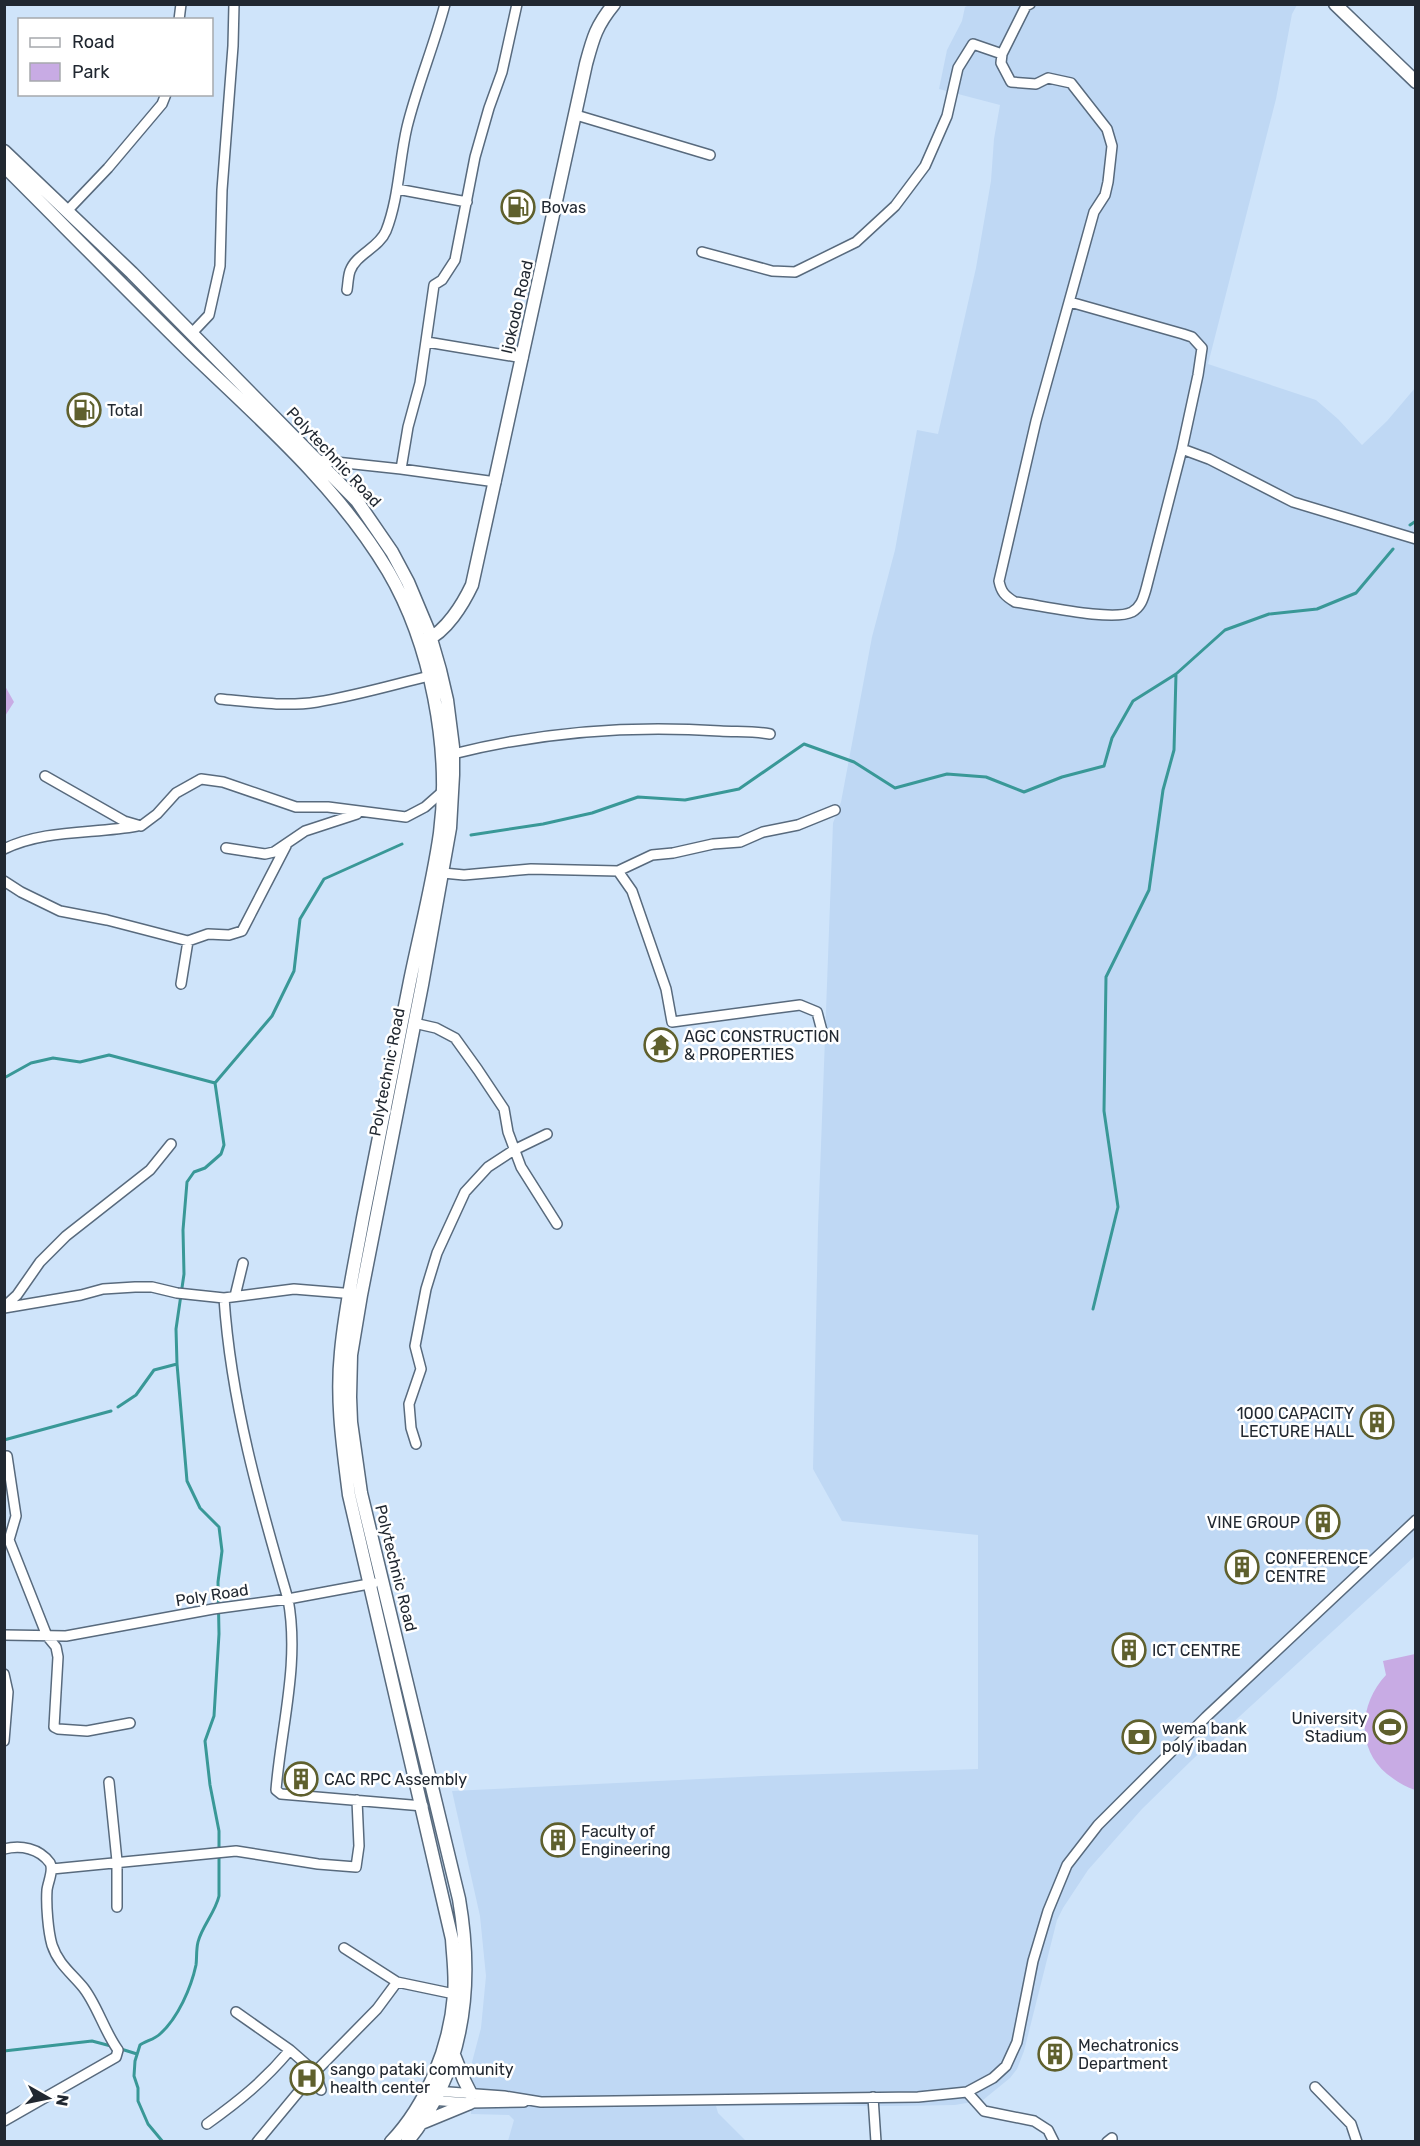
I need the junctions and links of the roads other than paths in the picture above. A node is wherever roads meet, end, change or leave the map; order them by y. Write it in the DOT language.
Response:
graph roads {
  1 [pos="234,4"];
  2 [pos="445,4"];
  3 [pos="517,4"];
  4 [pos="614,4"];
  5 [pos="1030,4"];
  6 [pos="1335,4"];
  7 [pos="1002,54"];
  8 [pos="1416,82"];
  9 [pos="165,96"];
  10 [pos="576,115"];
  11 [pos="4,151"];
  12 [pos="710,155"];
  13 [pos="4,166"];
  14 [pos="397,189"];
  15 [pos="467,202"];
  16 [pos="67,211"];
  17 [pos="702,252"];
  18 [pos="347,290"];
  19 [pos="1070,302"];
  20 [pos="191,334"];
  21 [pos="427,342"];
  22 [pos="523,358"];
  23 [pos="1182,449"];
  24 [pos="317,460"];
  25 [pos="401,469"];
  26 [pos="496,482"];
  27 [pos="1416,539"];
  28 [pos="452,616"];
  29 [pos="420,627"];
  30 [pos="425,640"];
  31 [pos="429,676"];
  32 [pos="220,699"];
  33 [pos="770,734"];
  34 [pos="453,754"];
  35 [pos="45,776"];
  36 [pos="442,792"];
  37 [pos="835,810"];
  38 [pos="362,812"];
  39 [pos="141,826"];
  40 [pos="286,846"];
  41 [pos="226,848"];
  42 [pos="4,849"];
  43 [pos="618,871"];
  44 [pos="443,873"];
  45 [pos="4,882"];
  46 [pos="188,941"];
  47 [pos="181,984"];
  48 [pos="414,1023"];
  49 [pos="822,1032"];
  50 [pos="547,1134"];
  51 [pos="171,1143"];
  52 [pos="514,1150"];
  53 [pos="557,1224"];
  54 [pos="243,1263"];
  55 [pos="355,1294"];
  56 [pos="235,1296"];
  57 [pos="224,1298"];
  58 [pos="4,1307"];
  59 [pos="416,1444"];
  60 [pos="7,1456"];
  61 [pos="1416,1520"];
  62 [pos="7,1540"];
  63 [pos="376,1582"];
  64 [pos="288,1599"];
  65 [pos="4,1635"];
  66 [pos="47,1636"];
  67 [pos="4,1674"];
  68 [pos="130,1723"];
  69 [pos="4,1741"];
  70 [pos="425,1759"];
  71 [pos="412,1762"];
  72 [pos="109,1782"];
  73 [pos="357,1800"];
  74 [pos="423,1806"];
  75 [pos="4,1849"];
  76 [pos="117,1862"];
  77 [pos="52,1869"];
  78 [pos="117,1907"];
  79 [pos="344,1948"];
  80 [pos="397,1982"];
  81 [pos="460,1995"];
  82 [pos="236,2012"];
  83 [pos="290,2050"];
  84 [pos="454,2055"];
  85 [pos="315,2072"];
  86 [pos="1315,2087"];
  87 [pos="321,2090"];
  88 [pos="967,2092"];
  89 [pos="430,2095"];
  90 [pos="873,2097"];
  91 [pos="471,2098"];
  92 [pos="4,2121"];
  93 [pos="207,2124"];
  94 [pos="419,2124"];
  95 [pos="257,2142"];
  96 [pos="391,2142"];
  97 [pos="407,2142"];
  98 [pos="876,2142"];
  99 [pos="1054,2142"];
  100 [pos="1107,2142"];
  101 [pos="1112,2142"];
  102 [pos="1357,2142"];
  1 -- 20 [label="street"];
  2 -- 14 [label="street"];
  3 -- 15 [label="street"];
  4 -- 10 [label="main road, Ijokodo Road"];
  5 -- 7 [label="street"];
  6 -- 8 [label="main road"];
  7 -- 17 [label="street"];
  7 -- 19 [label="street"];
  9 -- 16 [label="street"];
  10 -- 12 [label="street"];
  10 -- 22 [label="main road, Ijokodo Road"];
  11 -- 16 [label="main road, Polytechnic Road"];
  13 -- 29 [label="main road, Polytechnic Road"];
  14 -- 15 [label="street"];
  14 -- 18 [label="street"];
  15 -- 21 [label="street"];
  16 -- 20 [label="main road, Polytechnic Road"];
  19 -- 23 [label="street"];
  19 -- 23 [label="street"];
  20 -- 24 [label="main road, Polytechnic Road"];
  21 -- 22 [label="street"];
  21 -- 25 [label="street"];
  22 -- 26 [label="main road, Ijokodo Road"];
  23 -- 27 [label="street"];
  24 -- 25 [label="street"];
  24 -- 29 [label="main road, Polytechnic Road"];
  25 -- 26 [label="street"];
  26 -- 28 [label="main road, Ijokodo Road"];
  28 -- 29 [label="main road"];
  28 -- 30 [label="main road, Ijokodo Road"];
  29 -- 30 [label="main road, Polytechnic Road"];
  30 -- 31 [label="main road, Polytechnic Road"];
  30 -- 34 [label="main road, Polytechnic Road"];
  31 -- 32 [label="street"];
  31 -- 36 [label="main road, Polytechnic Road"];
  33 -- 34 [label="street"];
  34 -- 44 [label="main road, Polytechnic Road"];
  35 -- 39 [label="street"];
  36 -- 38 [label="street"];
  36 -- 55 [label="main road, Polytechnic Road"];
  37 -- 43 [label="street"];
  38 -- 39 [label="street"];
  38 -- 40 [label="street"];
  39 -- 42 [label="street"];
  40 -- 41 [label="street"];
  40 -- 46 [label="street"];
  43 -- 44 [label="street"];
  43 -- 49 [label="street"];
  44 -- 48 [label="main road, Polytechnic Road"];
  45 -- 46 [label="street"];
  46 -- 47 [label="street"];
  48 -- 52 [label="street"];
  48 -- 55 [label="main road, Polytechnic Road"];
  50 -- 52 [label="street"];
  51 -- 58 [label="street"];
  52 -- 53 [label="street"];
  52 -- 59 [label="street"];
  54 -- 56 [label="street"];
  55 -- 56 [label="street"];
  55 -- 63 [label="main road, Polytechnic Road"];
  56 -- 57 [label="street"];
  57 -- 58 [label="street"];
  57 -- 64 [label="street"];
  60 -- 62 [label="street"];
  61 -- 88 [label="street"];
  62 -- 66 [label="street"];
  63 -- 64 [label="street, Poly Road"];
  63 -- 70 [label="main road, Polytechnic Road"];
  63 -- 71 [label="main road, Polytechnic Road"];
  64 -- 66 [label="street, Poly Road"];
  64 -- 73 [label="street"];
  65 -- 66 [label="street, Poly Road"];
  66 -- 68 [label="street"];
  67 -- 69 [label="street"];
  70 -- 71 [label="main road"];
  70 -- 81 [label="main road, Polytechnic Road"];
  71 -- 74 [label="main road, Polytechnic Road"];
  72 -- 76 [label="street"];
  73 -- 74 [label="street"];
  73 -- 76 [label="street"];
  74 -- 81 [label="main road, Polytechnic Road"];
  75 -- 77 [label="street"];
  76 -- 77 [label="street"];
  76 -- 78 [label="street"];
  77 -- 92 [label="street"];
  79 -- 80 [label="street"];
  80 -- 81 [label="street"];
  80 -- 85 [label="street"];
  81 -- 84 [label="main road, Polytechnic Road"];
  81 -- 89 [label="main road, Polytechnic Road"];
  82 -- 83 [label="street"];
  83 -- 85 [label="street"];
  83 -- 93 [label="street"];
  84 -- 89 [label="main road, Polytechnic Road"];
  84 -- 91 [label="main road"];
  85 -- 87 [label="street"];
  85 -- 95 [label="street"];
  86 -- 102 [label="street"];
  88 -- 90 [label="street"];
  88 -- 99 [label="street"];
  89 -- 91 [label="street"];
  89 -- 94 [label="main road, Polytechnic Road"];
  89 -- 96 [label="main road, Polytechnic Road"];
  90 -- 91 [label="street"];
  90 -- 98 [label="street"];
  91 -- 94 [label="main road"];
  94 -- 97 [label="main road, Polytechnic Road"];
  100 -- 101 [label="street"];
}
